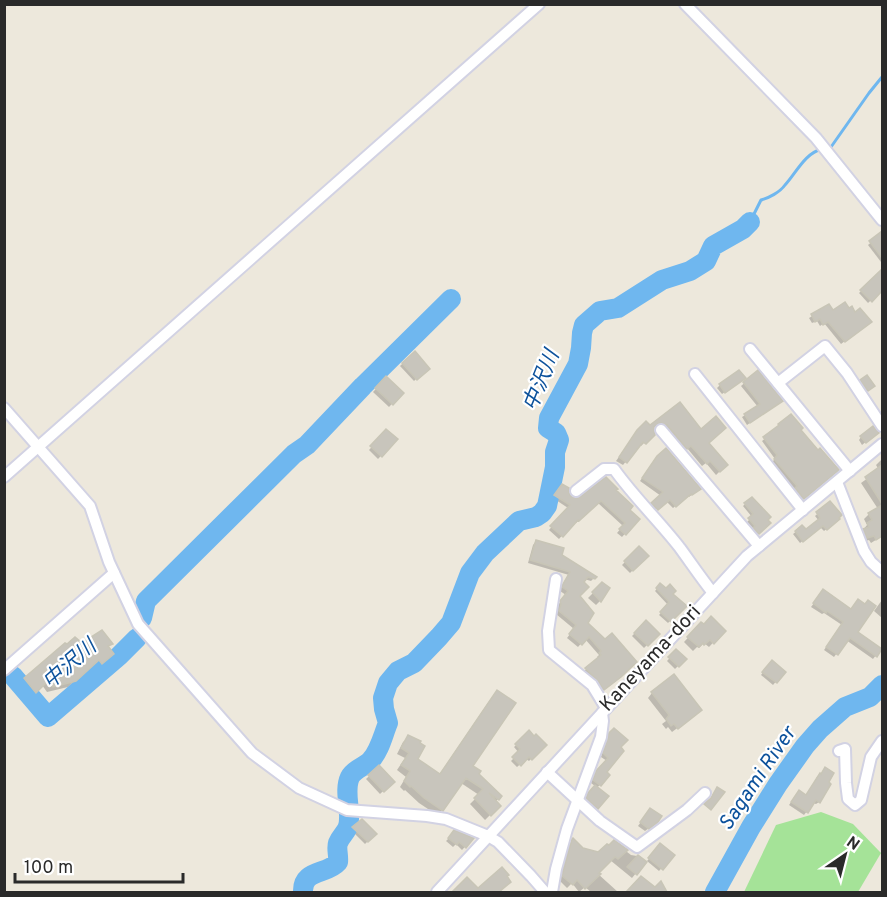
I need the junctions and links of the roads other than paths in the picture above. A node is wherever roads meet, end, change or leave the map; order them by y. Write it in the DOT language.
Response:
graph roads {
  1 [pos="539,4"];
  2 [pos="686,4"];
  3 [pos="882,220"];
  4 [pos="750,349"];
  5 [pos="695,374"];
  6 [pos="778,383"];
  7 [pos="4,408"];
  8 [pos="882,426"];
  9 [pos="661,430"];
  10 [pos="882,444"];
  11 [pos="39,447"];
  12 [pos="850,471"];
  13 [pos="4,477"];
  14 [pos="837,482"];
  15 [pos="576,491"];
  16 [pos="803,510"];
  17 [pos="759,546"];
  18 [pos="882,572"];
  19 [pos="114,573"];
  20 [pos="555,579"];
  21 [pos="713,593"];
  22 [pos="4,670"];
  23 [pos="604,710"];
  24 [pos="882,741"];
  25 [pos="839,751"];
  26 [pos="547,772"];
  27 [pos="705,793"];
  28 [pos="578,801"];
  29 [pos="488,836"];
  30 [pos="437,892"];
  31 [pos="545,892"];
  32 [pos="552,892"];
  1 -- 11 [label="street"];
  2 -- 3 [label="street"];
  4 -- 6 [label="street"];
  5 -- 16 [label="street"];
  6 -- 8 [label="street"];
  6 -- 12 [label="street"];
  7 -- 11 [label="street"];
  9 -- 17 [label="street"];
  10 -- 12 [label="street, Kaneyama-dori"];
  11 -- 13 [label="street"];
  11 -- 19 [label="street"];
  12 -- 14 [label="street, Kaneyama-dori"];
  14 -- 16 [label="street, Kaneyama-dori"];
  14 -- 18 [label="street"];
  15 -- 21 [label="street"];
  16 -- 17 [label="street, Kaneyama-dori"];
  17 -- 21 [label="street, Kaneyama-dori"];
  19 -- 22 [label="street"];
  19 -- 29 [label="street"];
  20 -- 23 [label="street"];
  21 -- 23 [label="street, Kaneyama-dori"];
  23 -- 26 [label="street, Kaneyama-dori"];
  23 -- 28 [label="street"];
  24 -- 25 [label="street"];
  26 -- 28 [label="street"];
  26 -- 29 [label="street, Kaneyama-dori"];
  27 -- 28 [label="street"];
  28 -- 32 [label="street"];
  29 -- 30 [label="street, Kaneyama-dori"];
  29 -- 31 [label="street"];
}
